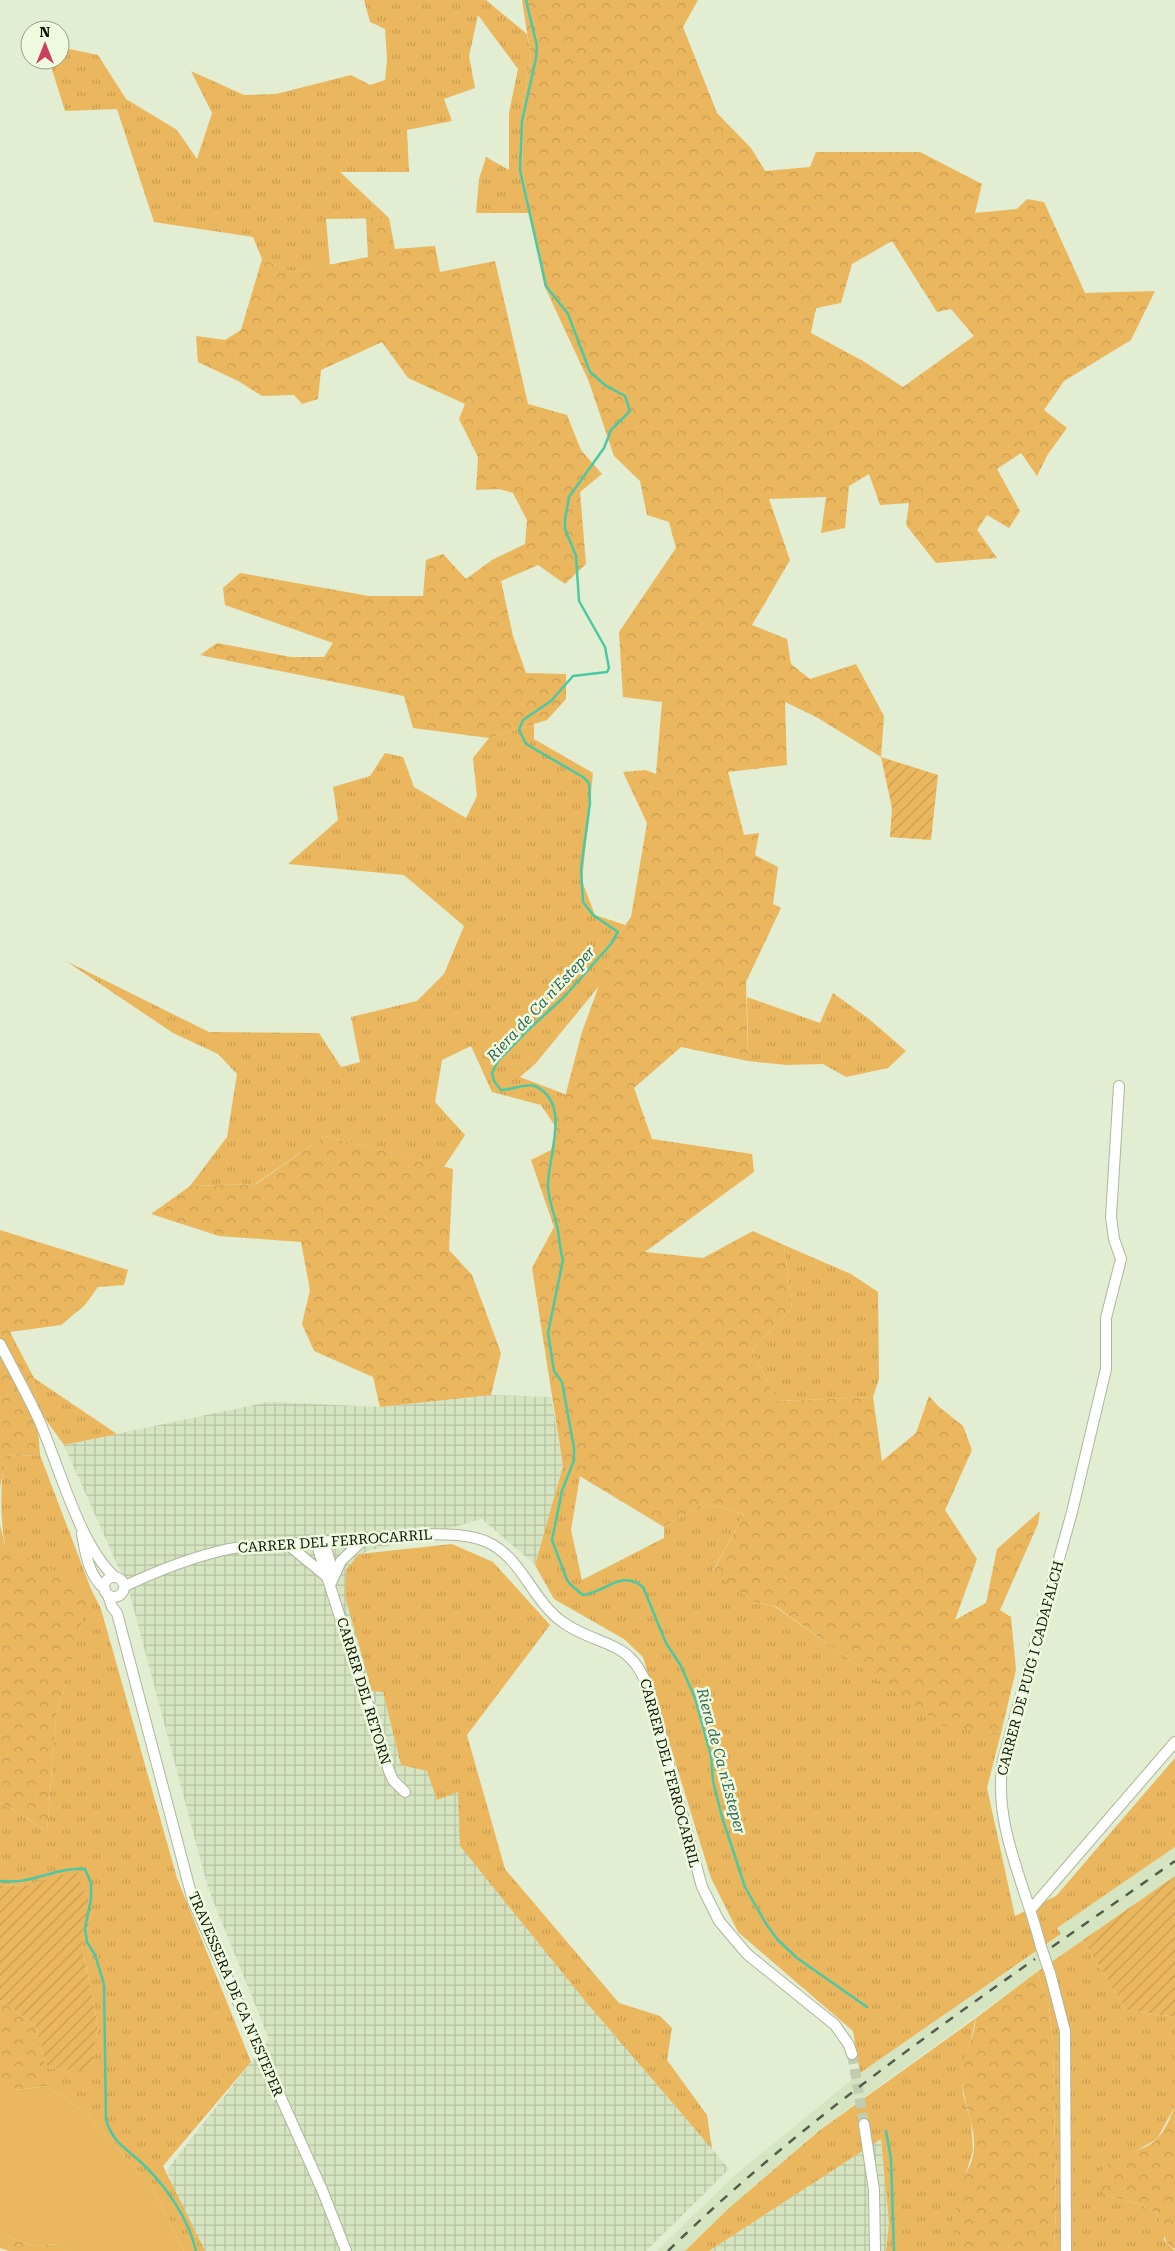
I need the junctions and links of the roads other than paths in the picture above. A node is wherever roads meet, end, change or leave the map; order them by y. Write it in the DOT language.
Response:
graph roads {
  1 [pos="1119,1086"];
  2 [pos="0,1344"];
  3 [pos="81,1525"];
  4 [pos="364,1539"];
  5 [pos="320,1542"];
  6 [pos="286,1543"];
  7 [pos="331,1580"];
  8 [pos="120,1584"];
  9 [pos="106,1592"];
  10 [pos="117,1613"];
  11 [pos="1175,1742"];
  12 [pos="405,1792"];
  13 [pos="1031,1909"];
  14 [pos="852,2054"];
  15 [pos="864,2124"];
  16 [pos="346,2251"];
  17 [pos="875,2251"];
  18 [pos="1066,2251"];
  1 -- 13 [label="street, CARRER DE PUIG I CADAFALCH"];
  2 -- 3 [label="street, TRAVESSERA DE CA N'ESTEPER"];
  3 -- 8 [label="street, TRAVESSERA DE CA N'ESTEPER"];
  3 -- 9 [label="street, TRAVESSERA DE CA N'ESTEPER"];
  4 -- 5 [label="street, CARRER DEL FERROCARRIL"];
  4 -- 7 [label="street"];
  4 -- 14 [label="street, CARRER DEL FERROCARRIL"];
  5 -- 6 [label="street, CARRER DEL FERROCARRIL"];
  5 -- 7 [label="street, CARRER DEL RETORN"];
  6 -- 7 [label="street"];
  6 -- 8 [label="street, CARRER DEL FERROCARRIL"];
  7 -- 12 [label="street, CARRER DEL RETORN"];
  8 -- 9 [label="street"];
  8 -- 9 [label="street"];
  8 -- 10 [label="street, TRAVESSERA DE CA N'ESTEPER"];
  9 -- 10 [label="street, TRAVESSERA DE CA N'ESTEPER"];
  10 -- 16 [label="street, TRAVESSERA DE CA N'ESTEPER"];
  11 -- 13 [label="street"];
  13 -- 18 [label="street, CARRER DE PUIG I CADAFALCH, bridge"];
  15 -- 17 [label="street"];
}
